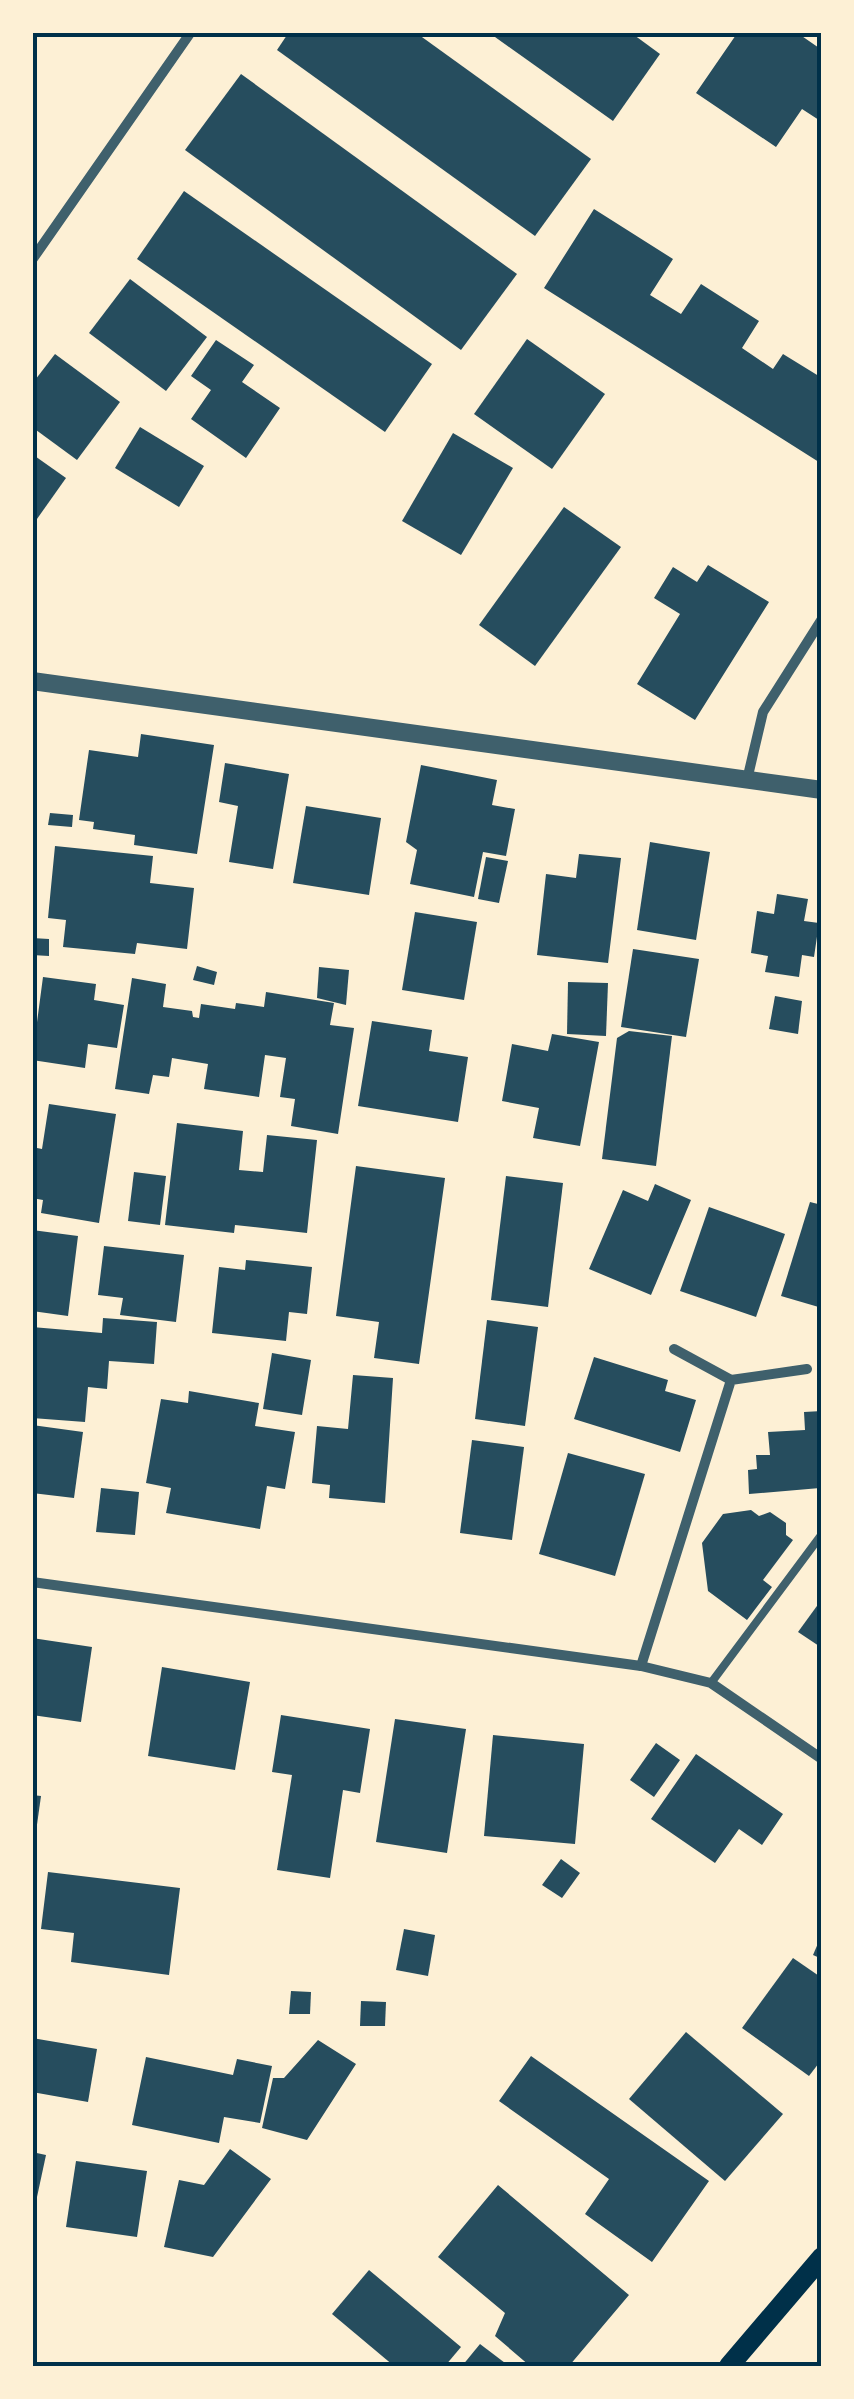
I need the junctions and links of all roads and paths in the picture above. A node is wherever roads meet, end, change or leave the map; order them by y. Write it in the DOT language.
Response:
graph roads {
  1 [pos="191,32"];
  2 [pos="32,260"];
  3 [pos="822,620"];
  4 [pos="32,681"];
  5 [pos="747,780"];
  6 [pos="822,790"];
  7 [pos="674,1350"];
  8 [pos="807,1369"];
  9 [pos="731,1380"];
  10 [pos="822,1534"];
  11 [pos="32,1582"];
  12 [pos="641,1666"];
  13 [pos="712,1683"];
  14 [pos="822,1759"];
  15 [pos="822,2256"];
  16 [pos="729,2366"];
  1 -- 2 [label="street"];
  3 -- 5 [label="street"];
  4 -- 5 [label="street"];
  5 -- 6 [label="street"];
  7 -- 9 [label="street"];
  8 -- 9 [label="street"];
  9 -- 12 [label="street"];
  10 -- 13 [label="lane"];
  11 -- 12 [label="street"];
  12 -- 13 [label="street"];
  13 -- 14 [label="street"];
  15 -- 16 [label="main road"];
}
